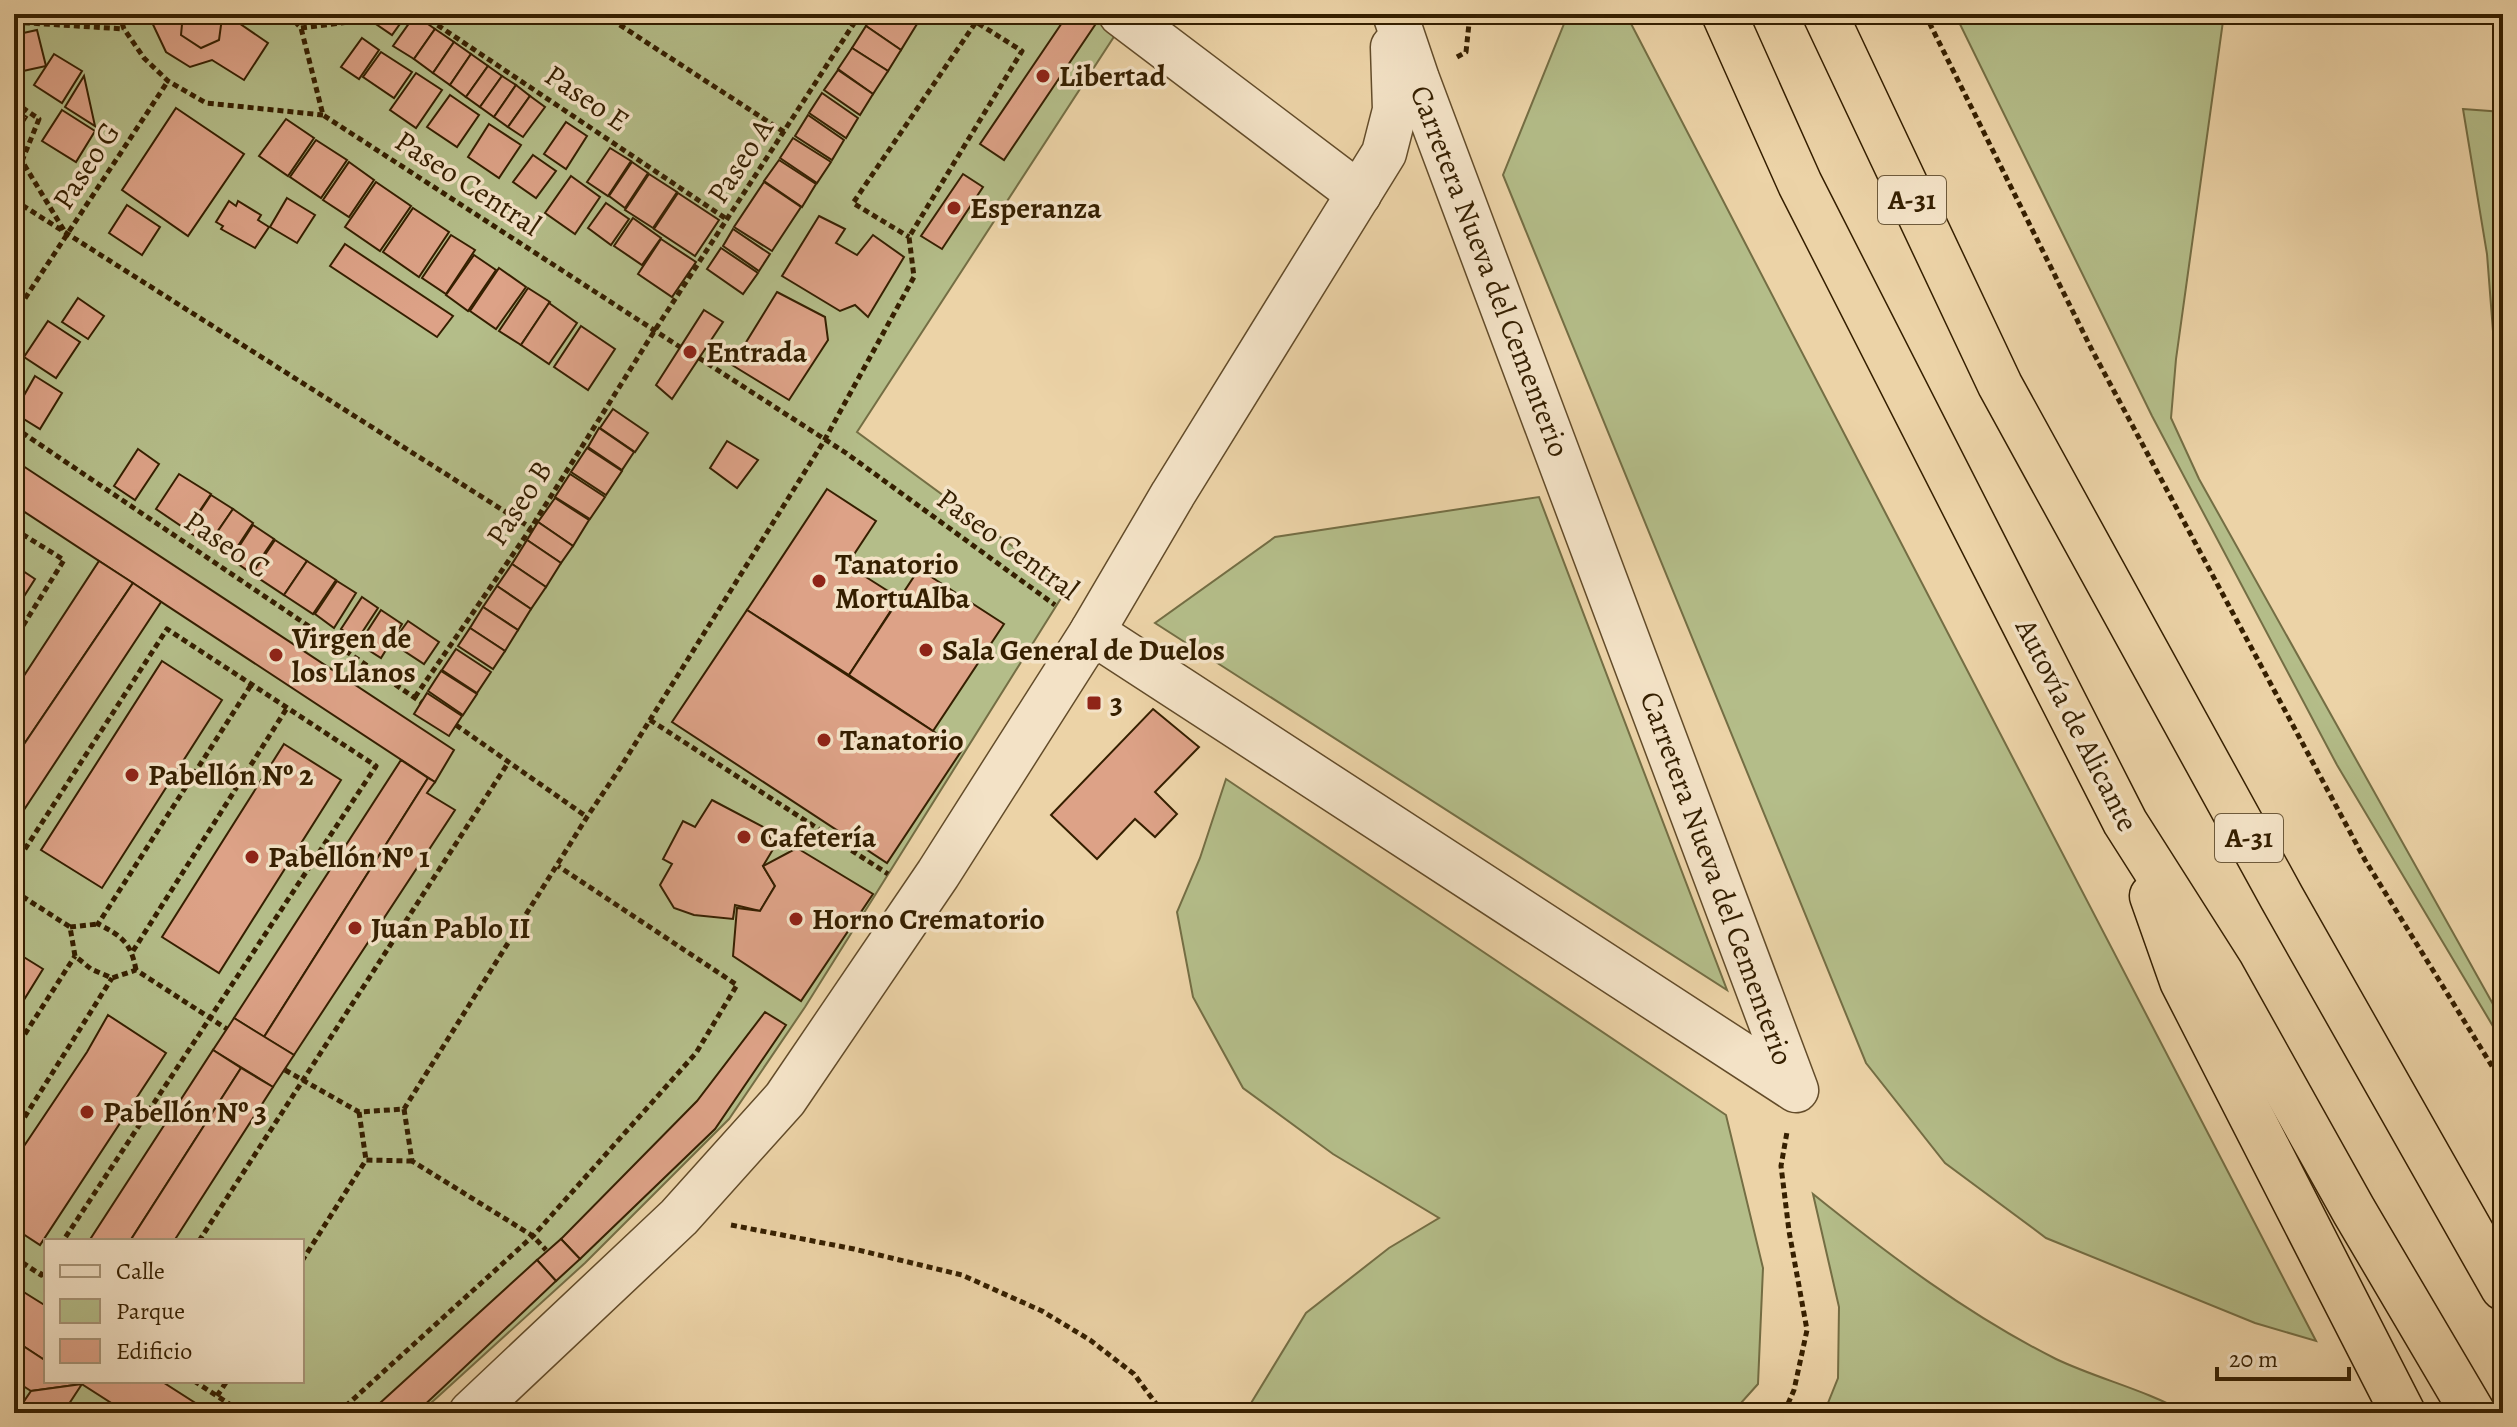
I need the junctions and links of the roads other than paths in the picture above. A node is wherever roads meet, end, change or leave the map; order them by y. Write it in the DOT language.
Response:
graph roads {
  1 [pos="1121,14"];
  2 [pos="1724,14"];
  3 [pos="1825,14"];
  4 [pos="1396,18"];
  5 [pos="1359,194"];
  6 [pos="1092,632"];
  7 [pos="2125,822"];
  8 [pos="2503,1288"];
  9 [pos="471,1413"];
  10 [pos="2403,1413"];
  11 [pos="2473,1413"];
  1 -- 5 [label="street"];
  2 -- 7 [label="highway, Autovía de Alicante"];
  3 -- 8 [label="highway, A-31"];
  4 -- 5 [label="street"];
  4 -- 6 [label="street, Carretera Nueva del Cementerio"];
  5 -- 6 [label="street"];
  6 -- 9 [label="street"];
  7 -- 10 [label="highway"];
  7 -- 11 [label="highway, Autovía de Alicante"];
}
